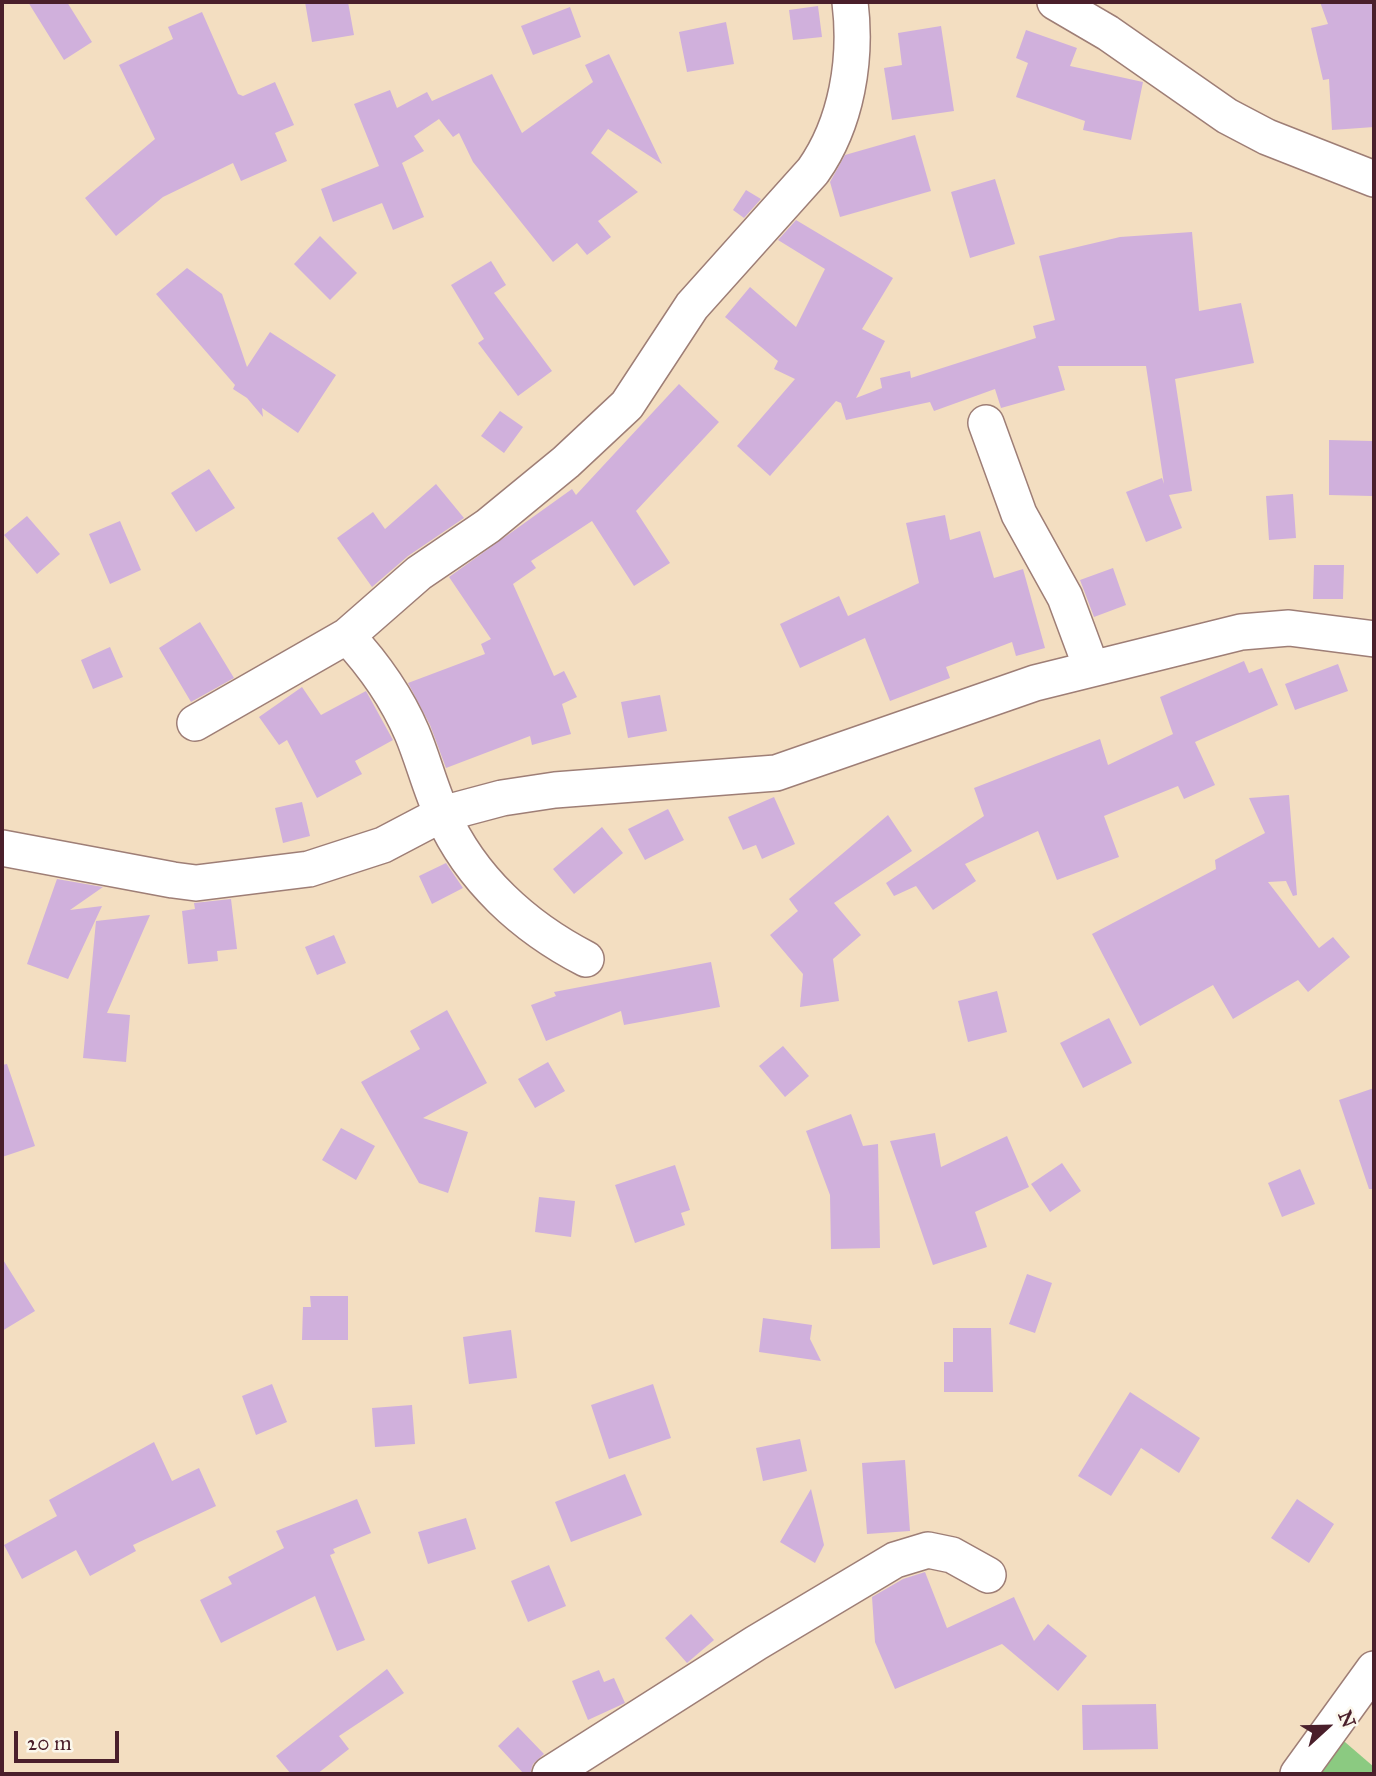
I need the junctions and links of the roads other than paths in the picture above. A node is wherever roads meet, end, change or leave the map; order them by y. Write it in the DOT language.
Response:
graph roads {
  1 [pos="850,2"];
  2 [pos="1055,2"];
  3 [pos="1374,179"];
  4 [pos="986,423"];
  5 [pos="347,636"];
  6 [pos="1374,639"];
  7 [pos="1091,667"];
  8 [pos="195,723"];
  9 [pos="442,814"];
  10 [pos="2,848"];
  11 [pos="586,959"];
  12 [pos="988,1575"];
  13 [pos="1374,1669"];
  14 [pos="550,1774"];
  15 [pos="1298,1774"];
  1 -- 5 [label="street"];
  2 -- 3 [label="street"];
  4 -- 7 [label="street"];
  5 -- 8 [label="street"];
  5 -- 9 [label="street"];
  6 -- 7 [label="street"];
  7 -- 9 [label="street"];
  9 -- 10 [label="street"];
  9 -- 11 [label="street"];
  12 -- 14 [label="street"];
  13 -- 15 [label="street"];
}
